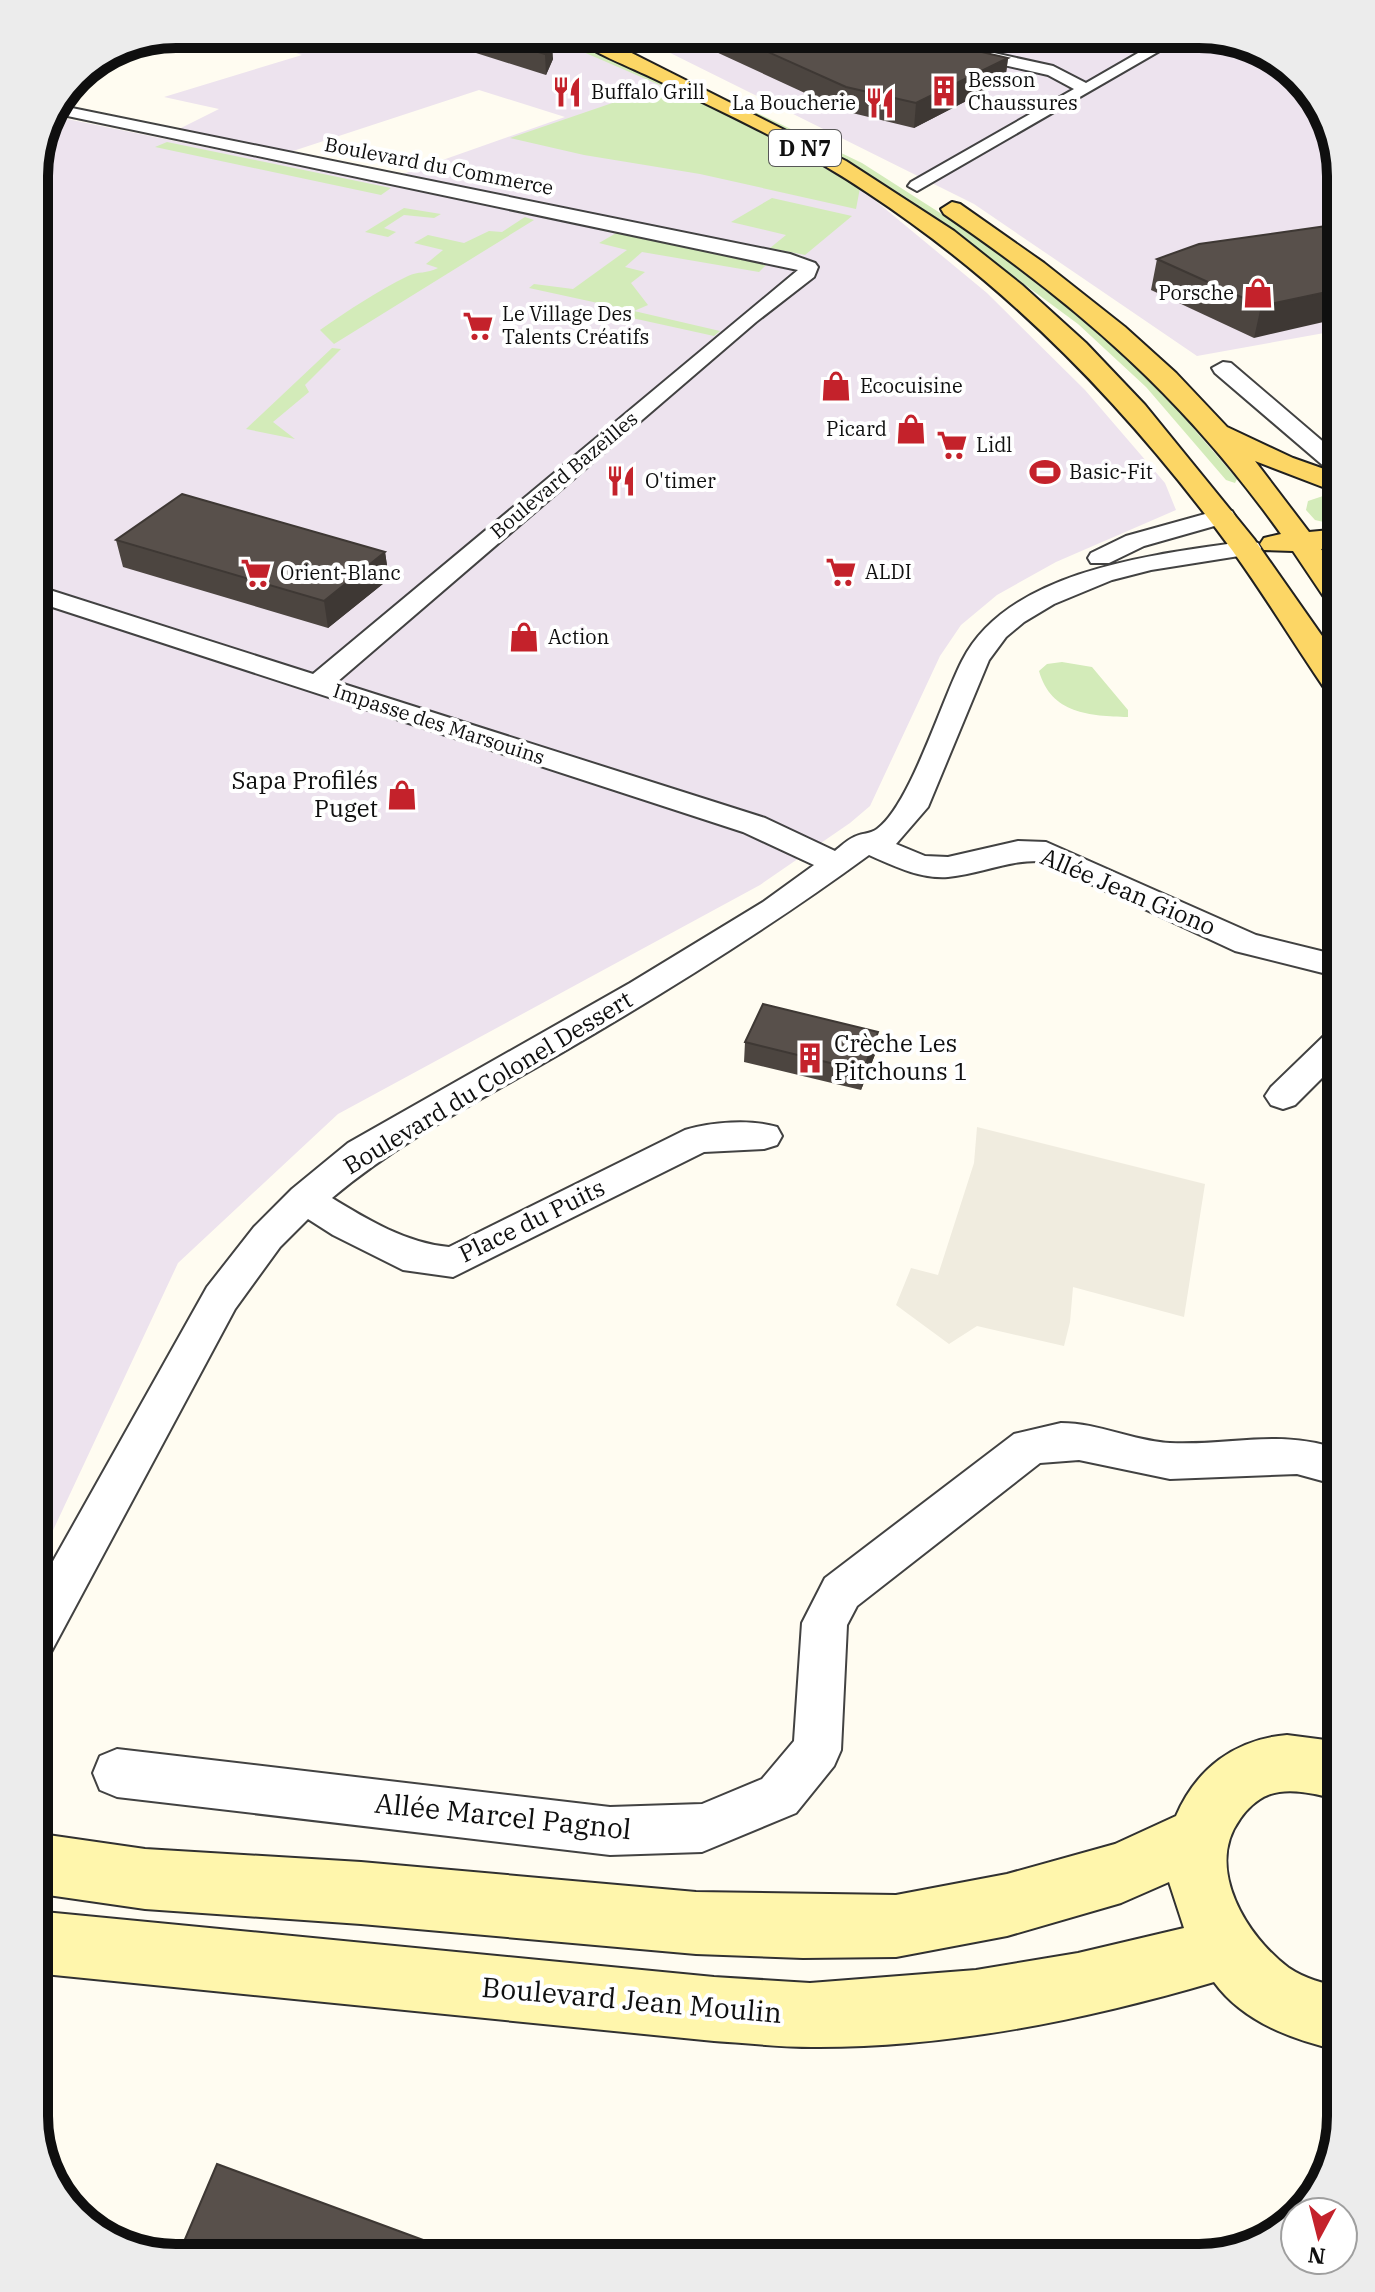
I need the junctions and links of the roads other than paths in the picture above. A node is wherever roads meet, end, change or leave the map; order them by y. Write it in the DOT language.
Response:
graph roads {
  1 [pos="607,48"];
  2 [pos="641,48"];
  3 [pos="949,48"];
  4 [pos="1158,48"];
  5 [pos="1086,89"];
  6 [pos="67,111"];
  7 [pos="903,178"];
  8 [pos="808,267"];
  9 [pos="1223,368"];
  10 [pos="1211,427"];
  11 [pos="1327,457"];
  12 [pos="1327,481"];
  13 [pos="1327,488"];
  14 [pos="1271,503"];
  15 [pos="1223,516"];
  16 [pos="1327,539"];
  17 [pos="1300,541"];
  18 [pos="1249,548"];
  19 [pos="1327,579"];
  20 [pos="48,597"];
  21 [pos="1327,667"];
  22 [pos="318,684"];
  23 [pos="853,854"];
  24 [pos="1327,963"];
  25 [pos="1327,1053"];
  26 [pos="1283,1096"];
  27 [pos="764,1136"];
  28 [pos="305,1199"];
  29 [pos="1327,1462"];
  30 [pos="48,1613"];
  31 [pos="1327,1768"];
  32 [pos="117,1773"];
  33 [pos="1199,1836"];
  34 [pos="48,1865"];
  35 [pos="48,1943"];
  36 [pos="1225,1947"];
  37 [pos="1327,2016"];
  1 -- 15 [label="main road, D N7"];
  2 -- 7 [label="main road, D N7"];
  3 -- 5 [label="street"];
  4 -- 5 [label="street"];
  5 -- 7 [label="street"];
  6 -- 8 [label="street, Boulevard du Commerce"];
  7 -- 10 [label="main road, D N7"];
  8 -- 22 [label="street, Boulevard Bazeilles"];
  9 -- 11 [label="street"];
  10 -- 12 [label="main road"];
  10 -- 14 [label="main road, D N7"];
  13 -- 14 [label="main road"];
  14 -- 15 [label="main road"];
  14 -- 17 [label="main road, D N7"];
  15 -- 18 [label="main road, D N7"];
  15 -- 23 [label="street, Boulevard du Colonel Dessert"];
  16 -- 17 [label="main road"];
  17 -- 18 [label="main road"];
  17 -- 19 [label="main road, D N7"];
  18 -- 21 [label="main road, D N7"];
  18 -- 23 [label="street, Boulevard du Colonel Dessert"];
  20 -- 22 [label="street, Impasse des Marsouins"];
  22 -- 23 [label="street, Impasse des Marsouins"];
  23 -- 24 [label="street, Allée Jean Giono"];
  23 -- 28 [label="street, Boulevard du Colonel Dessert"];
  25 -- 26 [label="street"];
  27 -- 28 [label="street, Place du Puits"];
  28 -- 30 [label="street, Boulevard du Colonel Dessert"];
  29 -- 32 [label="street, Allée Marcel Pagnol"];
  31 -- 33 [label="street"];
  33 -- 34 [label="street"];
  33 -- 36 [label="street"];
  35 -- 36 [label="street, Boulevard Jean Moulin"];
  36 -- 37 [label="street"];
}
